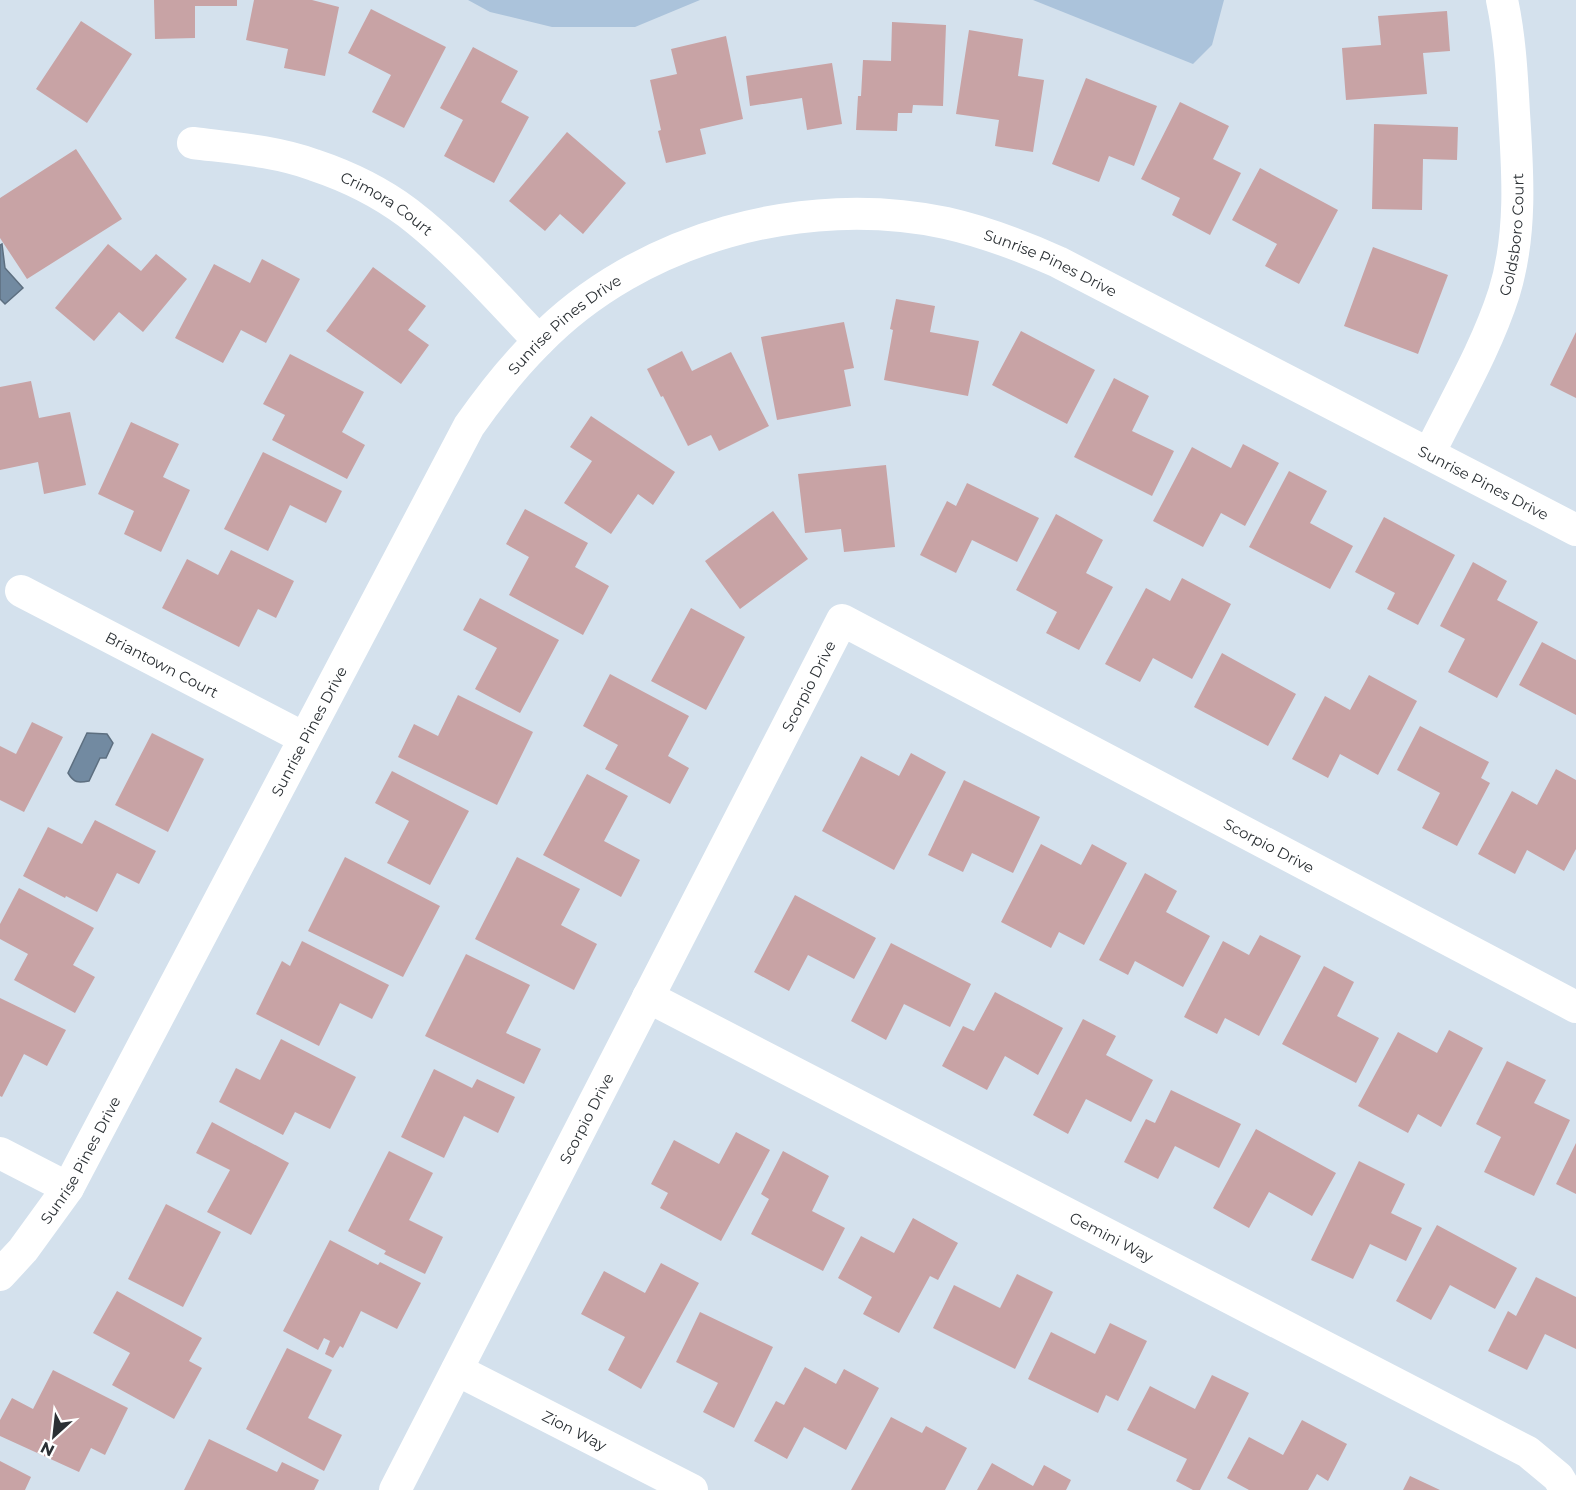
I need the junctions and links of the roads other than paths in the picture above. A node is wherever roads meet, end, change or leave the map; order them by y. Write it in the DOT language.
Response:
graph roads {
  1 [pos="1502,0"];
  2 [pos="193,142"];
  3 [pos="539,341"];
  4 [pos="1429,454"];
  5 [pos="1576,530"];
  6 [pos="21,591"];
  7 [pos="304,738"];
  8 [pos="648,997"];
  9 [pos="1576,1007"];
  10 [pos="0,1153"];
  11 [pos="68,1188"];
  12 [pos="0,1275"];
  13 [pos="457,1370"];
  14 [pos="395,1490"];
  15 [pos="692,1490"];
  16 [pos="1566,1490"];
  1 -- 4 [label="street, Goldsboro Court"];
  2 -- 3 [label="street, Crimora Court"];
  3 -- 4 [label="street, Sunrise Pines Drive"];
  3 -- 7 [label="street, Sunrise Pines Drive"];
  4 -- 5 [label="street, Sunrise Pines Drive"];
  6 -- 7 [label="street, Briantown Court"];
  7 -- 11 [label="street, Sunrise Pines Drive"];
  8 -- 9 [label="street, Scorpio Drive"];
  8 -- 13 [label="street, Scorpio Drive"];
  8 -- 16 [label="street, Gemini Way"];
  10 -- 11 [label="street"];
  11 -- 12 [label="street, Sunrise Pines Drive"];
  13 -- 14 [label="street, Scorpio Drive"];
  13 -- 15 [label="street, Zion Way"];
}
